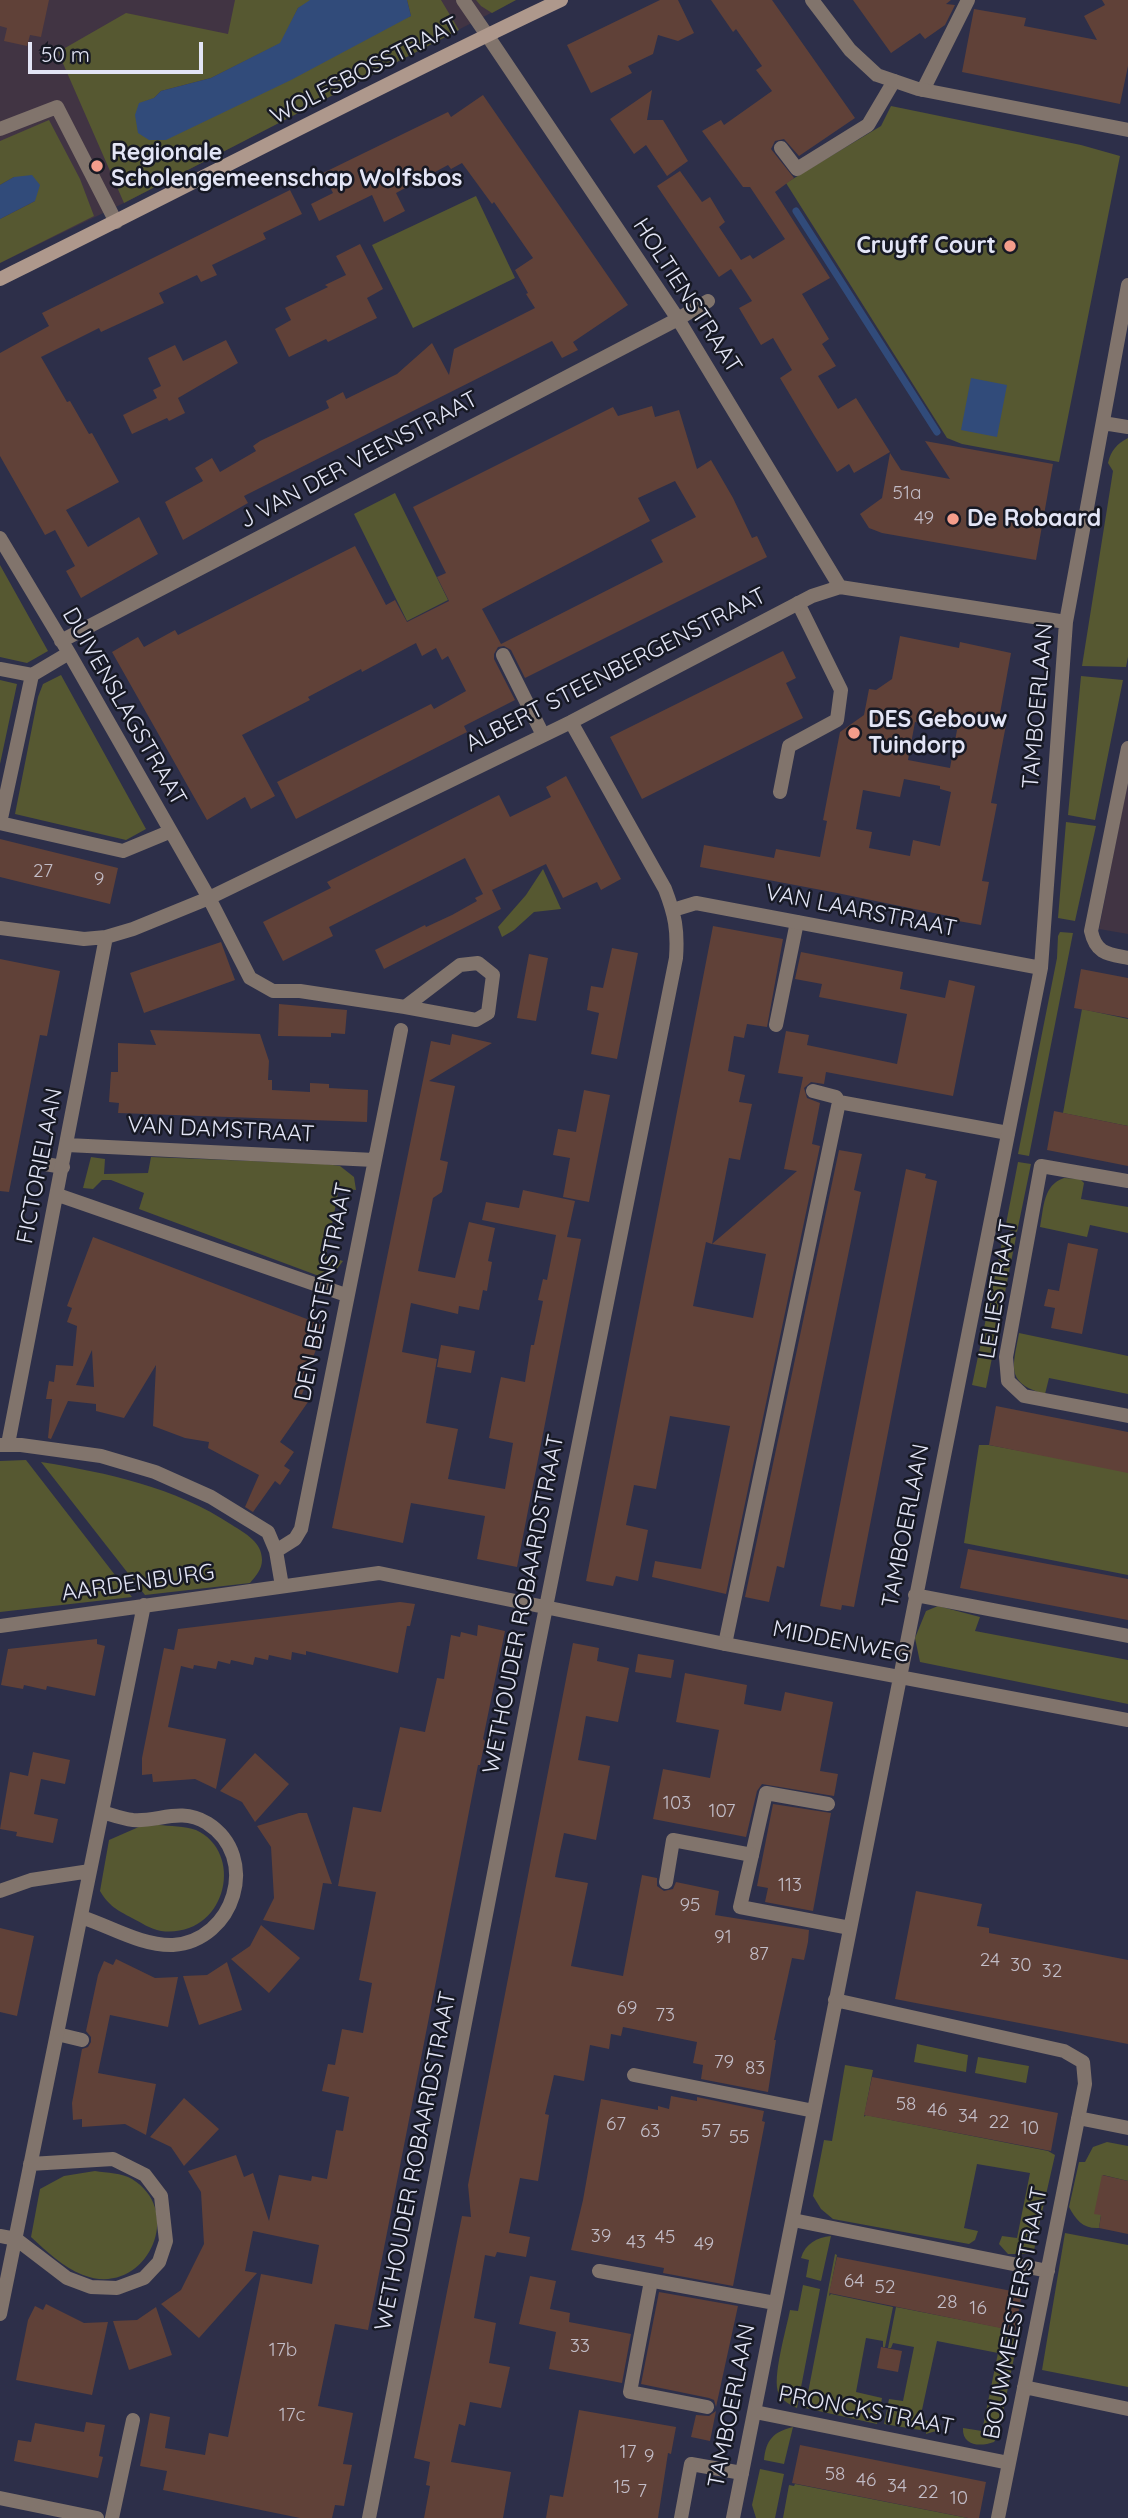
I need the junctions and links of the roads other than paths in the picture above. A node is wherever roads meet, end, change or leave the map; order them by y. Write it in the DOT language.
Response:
graph roads {
  1 [pos="463,0"];
  2 [pos="561,0"];
  3 [pos="812,0"];
  4 [pos="968,0"];
  5 [pos="487,35"];
  6 [pos="894,80"];
  7 [pos="923,90"];
  8 [pos="0,129"];
  9 [pos="1128,130"];
  10 [pos="781,148"];
  11 [pos="116,222"];
  12 [pos="0,279"];
  13 [pos="1128,285"];
  14 [pos="708,302"];
  15 [pos="678,319"];
  16 [pos="1103,423"];
  17 [pos="1128,427"];
  18 [pos="0,538"];
  19 [pos="840,587"];
  20 [pos="798,603"];
  21 [pos="1066,622"];
  22 [pos="65,647"];
  23 [pos="503,655"];
  24 [pos="0,669"];
  25 [pos="32,675"];
  26 [pos="571,722"];
  27 [pos="543,735"];
  28 [pos="1128,748"];
  29 [pos="780,792"];
  30 [pos="0,823"];
  31 [pos="169,832"];
  32 [pos="209,898"];
  33 [pos="673,910"];
  34 [pos="797,922"];
  35 [pos="0,928"];
  36 [pos="106,937"];
  37 [pos="1128,958"];
  38 [pos="1041,968"];
  39 [pos="405,1007"];
  40 [pos="776,1025"];
  41 [pos="401,1030"];
  42 [pos="813,1091"];
  43 [pos="839,1102"];
  44 [pos="1008,1133"];
  45 [pos="67,1145"];
  46 [pos="374,1160"];
  47 [pos="39,1163"];
  48 [pos="63,1167"];
  49 [pos="1128,1181"];
  50 [pos="58,1195"];
  51 [pos="346,1295"];
  52 [pos="1128,1416"];
  53 [pos="4,1445"];
  54 [pos="276,1551"];
  55 [pos="282,1586"];
  56 [pos="915,1595"];
  57 [pos="144,1605"];
  58 [pos="546,1608"];
  59 [pos="0,1626"];
  60 [pos="1128,1636"];
  61 [pos="725,1644"];
  62 [pos="900,1676"];
  63 [pos="1128,1720"];
  64 [pos="828,1804"];
  65 [pos="102,1812"];
  66 [pos="752,1855"];
  67 [pos="90,1871"];
  68 [pos="666,1882"];
  69 [pos="0,1891"];
  70 [pos="81,1917"];
  71 [pos="850,1928"];
  72 [pos="835,2000"];
  73 [pos="57,2034"];
  74 [pos="82,2040"];
  75 [pos="634,2076"];
  76 [pos="814,2111"];
  77 [pos="1078,2118"];
  78 [pos="1128,2128"];
  79 [pos="30,2164"];
  80 [pos="793,2220"];
  81 [pos="0,2236"];
  82 [pos="16,2239"];
  83 [pos="599,2271"];
  84 [pos="1048,2271"];
  85 [pos="651,2281"];
  86 [pos="775,2303"];
  87 [pos="0,2314"];
  88 [pos="1024,2387"];
  89 [pos="707,2407"];
  90 [pos="1128,2409"];
  91 [pos="755,2412"];
  92 [pos="133,2420"];
  93 [pos="1009,2463"];
  94 [pos="742,2473"];
  95 [pos="0,2498"];
  96 [pos="97,2518"];
  97 [pos="113,2518"];
  98 [pos="369,2518"];
  99 [pos="681,2518"];
  100 [pos="733,2518"];
  101 [pos="998,2518"];
  1 -- 5 [label="street, HOLTIENSTRAAT"];
  2 -- 5 [label="street, WOLFSBOSSTRAAT"];
  3 -- 6 [label="street"];
  4 -- 7 [label="street"];
  5 -- 11 [label="street, WOLFSBOSSTRAAT"];
  5 -- 15 [label="street, HOLTIENSTRAAT"];
  6 -- 7 [label="street"];
  6 -- 10 [label="street"];
  7 -- 9 [label="street"];
  8 -- 11 [label="street"];
  11 -- 12 [label="street, WOLFSBOSSTRAAT"];
  13 -- 16 [label="street, TAMBOERLAAN"];
  14 -- 15 [label="street, J VAN DER VEENSTRAAT"];
  15 -- 19 [label="street, HOLTIENSTRAAT"];
  15 -- 22 [label="street, J VAN DER VEENSTRAAT"];
  16 -- 17 [label="street"];
  16 -- 21 [label="street, TAMBOERLAAN"];
  18 -- 22 [label="street, DUIVENSLAGSTRAAT"];
  19 -- 20 [label="street, ALBERT STEENBERGENSTRAAT"];
  19 -- 21 [label="street, ALBERT STEENBERGENSTRAAT"];
  20 -- 26 [label="street, ALBERT STEENBERGENSTRAAT"];
  20 -- 29 [label="street"];
  21 -- 38 [label="street, TAMBOERLAAN"];
  22 -- 25 [label="street, J VAN DER VEENSTRAAT"];
  22 -- 31 [label="street, DUIVENSLAGSTRAAT"];
  23 -- 27 [label="street"];
  24 -- 25 [label="street"];
  25 -- 30 [label="street"];
  26 -- 27 [label="street, ALBERT STEENBERGENSTRAAT"];
  26 -- 33 [label="street, WETHOUDER ROBAARDSTRAAT"];
  27 -- 32 [label="street, ALBERT STEENBERGENSTRAAT"];
  28 -- 37 [label="street"];
  30 -- 31 [label="street"];
  31 -- 32 [label="street, DUIVENSLAGSTRAAT"];
  32 -- 36 [label="street, ALBERT STEENBERGENSTRAAT"];
  32 -- 39 [label="street"];
  33 -- 34 [label="street, VAN LAARSTRAAT"];
  33 -- 58 [label="street, WETHOUDER ROBAARDSTRAAT"];
  34 -- 38 [label="street, VAN LAARSTRAAT"];
  34 -- 40 [label="street"];
  35 -- 36 [label="street, ALBERT STEENBERGENSTRAAT"];
  36 -- 45 [label="street, FICTORIELAAN"];
  38 -- 44 [label="street, TAMBOERLAAN"];
  39 -- 39 [label="street"];
  41 -- 46 [label="street, DEN BESTENSTRAAT"];
  42 -- 43 [label="street"];
  43 -- 44 [label="street"];
  43 -- 61 [label="street"];
  44 -- 56 [label="street, TAMBOERLAAN"];
  45 -- 46 [label="street, VAN DAMSTRAAT"];
  45 -- 48 [label="street, FICTORIELAAN"];
  46 -- 51 [label="street, DEN BESTENSTRAAT"];
  47 -- 48 [label="street"];
  48 -- 50 [label="street, FICTORIELAAN"];
  49 -- 52 [label="street, LELIESTRAAT"];
  50 -- 51 [label="street"];
  50 -- 53 [label="street, FICTORIELAAN"];
  51 -- 54 [label="street, DEN BESTENSTRAAT"];
  53 -- 54 [label="street"];
  54 -- 55 [label="street"];
  55 -- 57 [label="street, AARDENBURG"];
  55 -- 58 [label="street, AARDENBURG"];
  56 -- 60 [label="street"];
  56 -- 62 [label="street, TAMBOERLAAN"];
  57 -- 59 [label="street, AARDENBURG"];
  57 -- 65 [label="street"];
  58 -- 61 [label="street, MIDDENWEG"];
  58 -- 98 [label="street, WETHOUDER ROBAARDSTRAAT"];
  61 -- 62 [label="street, MIDDENWEG"];
  62 -- 63 [label="street, MIDDENWEG"];
  62 -- 71 [label="street, TAMBOERLAAN"];
  64 -- 66 [label="street"];
  65 -- 67 [label="street"];
  65 -- 70 [label="street"];
  66 -- 68 [label="street"];
  66 -- 71 [label="street"];
  67 -- 69 [label="street"];
  67 -- 70 [label="street"];
  70 -- 73 [label="street"];
  71 -- 72 [label="street, TAMBOERLAAN"];
  72 -- 76 [label="street, TAMBOERLAAN"];
  72 -- 77 [label="street, BOUWMEESTERSTRAAT"];
  73 -- 74 [label="street"];
  73 -- 79 [label="street"];
  75 -- 76 [label="street"];
  76 -- 80 [label="street, TAMBOERLAAN"];
  77 -- 78 [label="street"];
  77 -- 84 [label="street, BOUWMEESTERSTRAAT"];
  79 -- 82 [label="street"];
  79 -- 82 [label="street"];
  80 -- 84 [label="street"];
  80 -- 86 [label="street, TAMBOERLAAN"];
  81 -- 82 [label="street"];
  82 -- 87 [label="street"];
  83 -- 85 [label="street, TAMBOERLAAN"];
  84 -- 88 [label="street, BOUWMEESTERSTRAAT"];
  85 -- 86 [label="street, TAMBOERLAAN"];
  85 -- 89 [label="street, TAMBOERLAAN"];
  86 -- 91 [label="street, TAMBOERLAAN"];
  88 -- 90 [label="street"];
  88 -- 93 [label="street, BOUWMEESTERSTRAAT"];
  91 -- 93 [label="street, PRONCKSTRAAT"];
  91 -- 94 [label="street, TAMBOERLAAN"];
  92 -- 97 [label="street"];
  93 -- 101 [label="street, BOUWMEESTERSTRAAT"];
  94 -- 99 [label="street"];
  94 -- 100 [label="street, TAMBOERLAAN"];
  95 -- 96 [label="street"];
}
